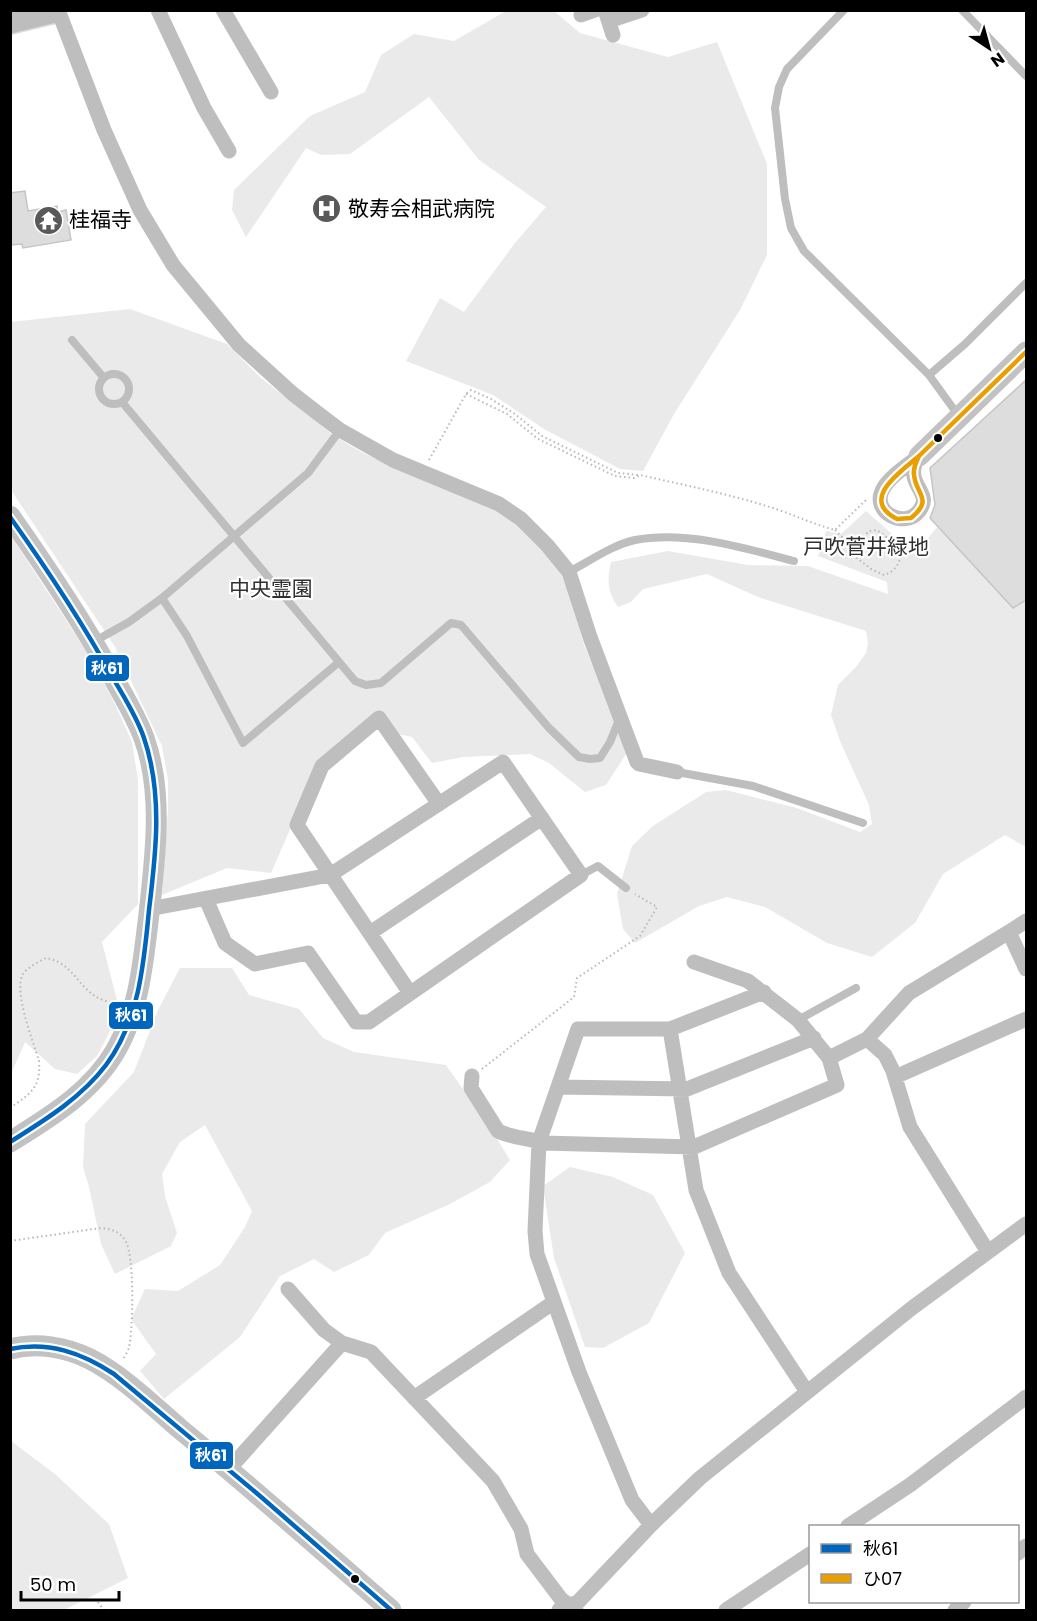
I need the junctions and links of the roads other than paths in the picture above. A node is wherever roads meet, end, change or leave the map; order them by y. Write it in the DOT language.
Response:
graph roads {
  1 [pos="51,10"];
  2 [pos="58,10"];
  3 [pos="158,10"];
  4 [pos="224,10"];
  5 [pos="642,10"];
  6 [pos="844,10"];
  7 [pos="962,10"];
  8 [pos="10,20"];
  9 [pos="609,22"];
  10 [pos="1026,76"];
  11 [pos="272,93"];
  12 [pos="229,151"];
  13 [pos="1026,283"];
  14 [pos="72,340"];
  15 [pos="1026,352"];
  16 [pos="929,375"];
  17 [pos="104,378"];
  18 [pos="122,402"];
  19 [pos="959,417"];
  20 [pos="340,430"];
  21 [pos="919,456"];
  22 [pos="10,516"];
  23 [pos="233,536"];
  24 [pos="794,561"];
  25 [pos="569,572"];
  26 [pos="162,598"];
  27 [pos="93,642"];
  28 [pos="339,662"];
  29 [pos="620,718"];
  30 [pos="677,772"];
  31 [pos="439,804"];
  32 [pos="542,818"];
  33 [pos="863,823"];
  34 [pos="330,875"];
  35 [pos="581,875"];
  36 [pos="626,888"];
  37 [pos="207,899"];
  38 [pos="149,909"];
  39 [pos="1026,921"];
  40 [pos="1009,932"];
  41 [pos="369,933"];
  42 [pos="694,962"];
  43 [pos="1026,969"];
  44 [pos="856,988"];
  45 [pos="764,992"];
  46 [pos="410,993"];
  47 [pos="1026,1019"];
  48 [pos="798,1020"];
  49 [pos="670,1029"];
  50 [pos="813,1038"];
  51 [pos="867,1039"];
  52 [pos="829,1058"];
  53 [pos="472,1076"];
  54 [pos="895,1077"];
  55 [pos="558,1087"];
  56 [pos="680,1090"];
  57 [pos="10,1142"];
  58 [pos="539,1142"];
  59 [pos="689,1147"];
  60 [pos="1026,1224"];
  61 [pos="988,1252"];
  62 [pos="288,1288"];
  63 [pos="554,1302"];
  64 [pos="342,1343"];
  65 [pos="10,1349"];
  66 [pos="807,1392"];
  67 [pos="1026,1397"];
  68 [pos="414,1398"];
  69 [pos="229,1469"];
  70 [pos="651,1525"];
  71 [pos="851,1525"];
  72 [pos="809,1555"];
  73 [pos="568,1609"];
  74 [pos="391,1611"];
  75 [pos="726,1611"];
  1 -- 8 [label="highway"];
  2 -- 20 [label="street"];
  3 -- 12 [label="street"];
  4 -- 11 [label="street"];
  5 -- 9 [label="street"];
  6 -- 16 [label="lane"];
  7 -- 10 [label="lane"];
  13 -- 16 [label="lane"];
  14 -- 17 [label="lane"];
  15 -- 19 [label="main road"];
  16 -- 19 [label="lane"];
  17 -- 18 [label="lane"];
  17 -- 18 [label="lane"];
  18 -- 23 [label="lane"];
  19 -- 21 [label="main road"];
  20 -- 23 [label="lane"];
  20 -- 25 [label="street"];
  22 -- 27 [label="main road"];
  23 -- 26 [label="lane"];
  23 -- 28 [label="lane"];
  24 -- 25 [label="lane"];
  25 -- 29 [label="street"];
  26 -- 27 [label="lane"];
  26 -- 28 [label="lane"];
  27 -- 38 [label="main road"];
  28 -- 29 [label="lane"];
  29 -- 30 [label="street"];
  30 -- 33 [label="lane"];
  31 -- 32 [label="street"];
  31 -- 34 [label="street"];
  31 -- 34 [label="street"];
  32 -- 35 [label="street"];
  32 -- 41 [label="street"];
  34 -- 37 [label="street"];
  34 -- 41 [label="street"];
  35 -- 36 [label="lane"];
  35 -- 46 [label="street"];
  37 -- 38 [label="street"];
  37 -- 46 [label="street"];
  38 -- 57 [label="main road"];
  39 -- 40 [label="street"];
  40 -- 43 [label="street"];
  40 -- 51 [label="street"];
  41 -- 46 [label="street"];
  42 -- 45 [label="street"];
  44 -- 48 [label="lane"];
  45 -- 48 [label="street"];
  45 -- 49 [label="street"];
  47 -- 54 [label="street"];
  48 -- 50 [label="street"];
  49 -- 55 [label="street"];
  49 -- 56 [label="street"];
  50 -- 52 [label="street"];
  50 -- 56 [label="street"];
  51 -- 52 [label="street"];
  51 -- 54 [label="street"];
  52 -- 59 [label="street"];
  53 -- 58 [label="street"];
  54 -- 61 [label="street"];
  55 -- 56 [label="street"];
  55 -- 58 [label="street"];
  56 -- 59 [label="street"];
  58 -- 59 [label="street"];
  58 -- 63 [label="street"];
  59 -- 66 [label="street"];
  60 -- 61 [label="street"];
  61 -- 66 [label="street"];
  62 -- 64 [label="street"];
  63 -- 68 [label="street"];
  63 -- 70 [label="street"];
  64 -- 68 [label="street"];
  64 -- 69 [label="street"];
  65 -- 69 [label="main road"];
  66 -- 70 [label="street"];
  67 -- 71 [label="street"];
  68 -- 73 [label="street"];
  69 -- 74 [label="main road"];
  70 -- 73 [label="street"];
  72 -- 75 [label="street"];
}
